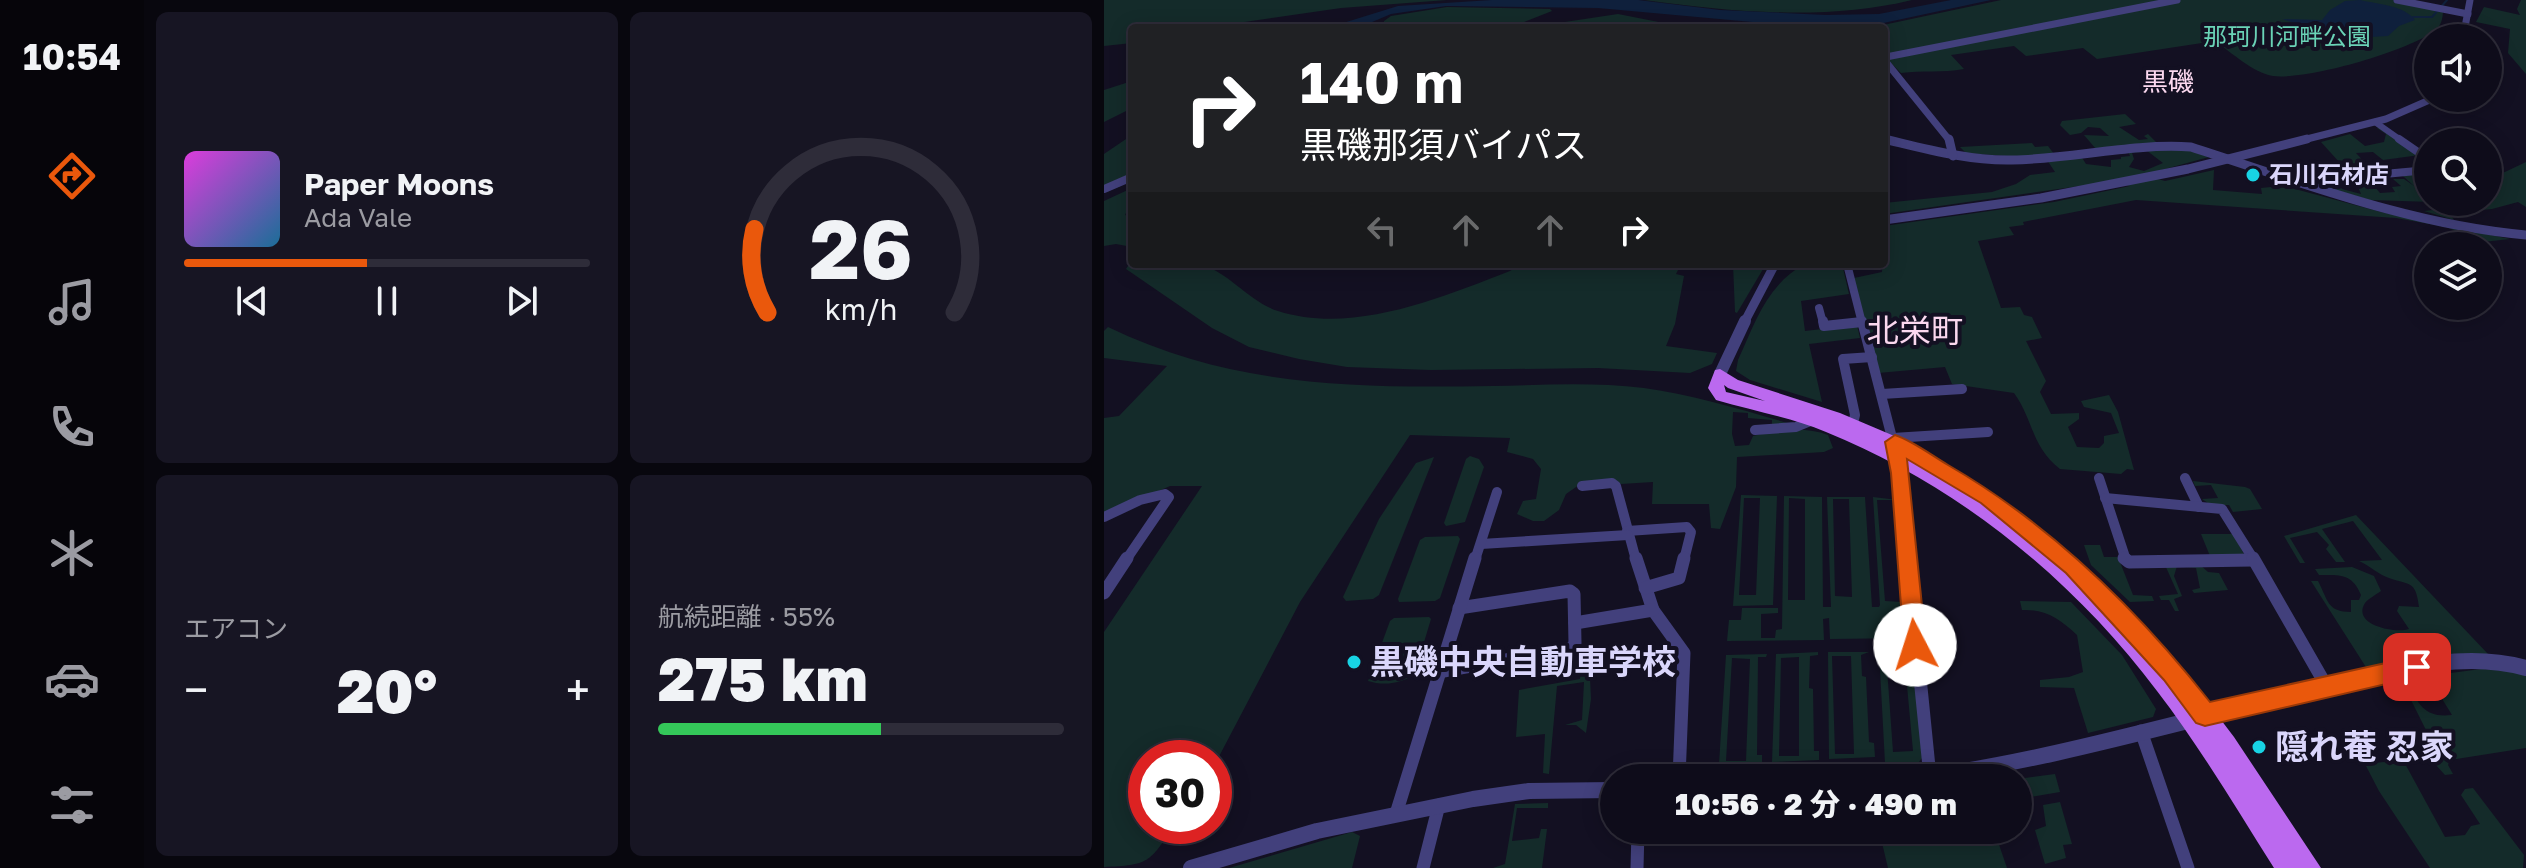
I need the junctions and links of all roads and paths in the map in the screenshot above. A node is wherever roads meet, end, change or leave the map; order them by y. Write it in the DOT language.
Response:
graph roads {
  1 [pos="2177,0"];
  2 [pos="2397,0"];
  3 [pos="2470,0"];
  4 [pos="2468,14"];
  5 [pos="2466,24"];
  6 [pos="1888,56"];
  7 [pos="1888,64"];
  8 [pos="2414,109"];
  9 [pos="2375,122"];
  10 [pos="1888,140"];
  11 [pos="2414,149"];
  12 [pos="1953,156"];
  13 [pos="2232,159"];
  14 [pos="2414,171"];
  15 [pos="1128,179"];
  16 [pos="2291,180"];
  17 [pos="1104,189"];
  18 [pos="1888,219"];
  19 [pos="2526,235"];
  20 [pos="1773,268"];
  21 [pos="1848,268"];
  22 [pos="1819,308"];
  23 [pos="1862,322"];
  24 [pos="1872,357"];
  25 [pos="1720,374"];
  26 [pos="1962,389"];
  27 [pos="1882,394"];
  28 [pos="1813,420"];
  29 [pos="1853,423"];
  30 [pos="1755,430"];
  31 [pos="1988,432"];
  32 [pos="1895,446"];
  33 [pos="2099,478"];
  34 [pos="2185,478"];
  35 [pos="1582,486"];
  36 [pos="1497,492"];
  37 [pos="2105,498"];
  38 [pos="2199,507"];
  39 [pos="1105,517"];
  40 [pos="1627,533"];
  41 [pos="1481,544"];
  42 [pos="2252,560"];
  43 [pos="1645,588"];
  44 [pos="1104,593"];
  45 [pos="1459,608"];
  46 [pos="1653,610"];
  47 [pos="1575,623"];
  48 [pos="2526,668"];
  49 [pos="1438,672"];
  50 [pos="2327,687"];
  51 [pos="2197,717"];
  52 [pos="2141,731"];
  53 [pos="1680,764"];
  54 [pos="1929,764"];
  55 [pos="2013,764"];
  56 [pos="1600,790"];
  57 [pos="1439,805"];
  58 [pos="1396,814"];
  59 [pos="1638,844"];
  60 [pos="1191,868"];
  61 [pos="1423,868"];
  62 [pos="1637,868"];
  63 [pos="2188,868"];
  64 [pos="2288,868"];
  65 [pos="2309,868"];
  1 -- 6 [label="street"];
  2 -- 4 [label="street"];
  3 -- 4 [label="street"];
  4 -- 5 [label="street"];
  7 -- 12 [label="street"];
  8 -- 9 [label="street"];
  9 -- 11 [label="street"];
  9 -- 13 [label="street"];
  10 -- 12 [label="street"];
  12 -- 13 [label="street"];
  13 -- 16 [label="street"];
  13 -- 18 [label="street"];
  14 -- 16 [label="street"];
  15 -- 17 [label="street"];
  16 -- 19 [label="street"];
  20 -- 25 [label="street"];
  21 -- 23 [label="street"];
  22 -- 23 [label="street"];
  23 -- 24 [label="street"];
  24 -- 27 [label="street"];
  24 -- 29 [label="street"];
  25 -- 28 [label="main road"];
  25 -- 29 [label="main road"];
  26 -- 27 [label="street"];
  27 -- 32 [label="street"];
  28 -- 30 [label="street"];
  28 -- 32 [label="main road"];
  29 -- 32 [label="main road"];
  31 -- 32 [label="street"];
  32 -- 51 [label="main road"];
  32 -- 54 [label="street"];
  33 -- 37 [label="street"];
  34 -- 38 [label="street"];
  35 -- 40 [label="street"];
  36 -- 41 [label="street"];
  37 -- 38 [label="street"];
  37 -- 42 [label="street"];
  38 -- 42 [label="street"];
  39 -- 44 [label="street"];
  40 -- 41 [label="street"];
  40 -- 43 [label="street"];
  40 -- 43 [label="street"];
  41 -- 45 [label="street"];
  42 -- 50 [label="street"];
  43 -- 46 [label="street"];
  45 -- 47 [label="street"];
  45 -- 49 [label="street"];
  46 -- 47 [label="street"];
  46 -- 53 [label="street"];
  47 -- 49 [label="street"];
  48 -- 50 [label="street"];
  49 -- 58 [label="street"];
  50 -- 51 [label="street"];
  51 -- 52 [label="street"];
  51 -- 64 [label="main road"];
  51 -- 65 [label="main road"];
  52 -- 55 [label="street"];
  52 -- 63 [label="street"];
  56 -- 57 [label="street"];
  57 -- 58 [label="street"];
  57 -- 61 [label="street"];
  58 -- 60 [label="street"];
  59 -- 62 [label="street"];
}
